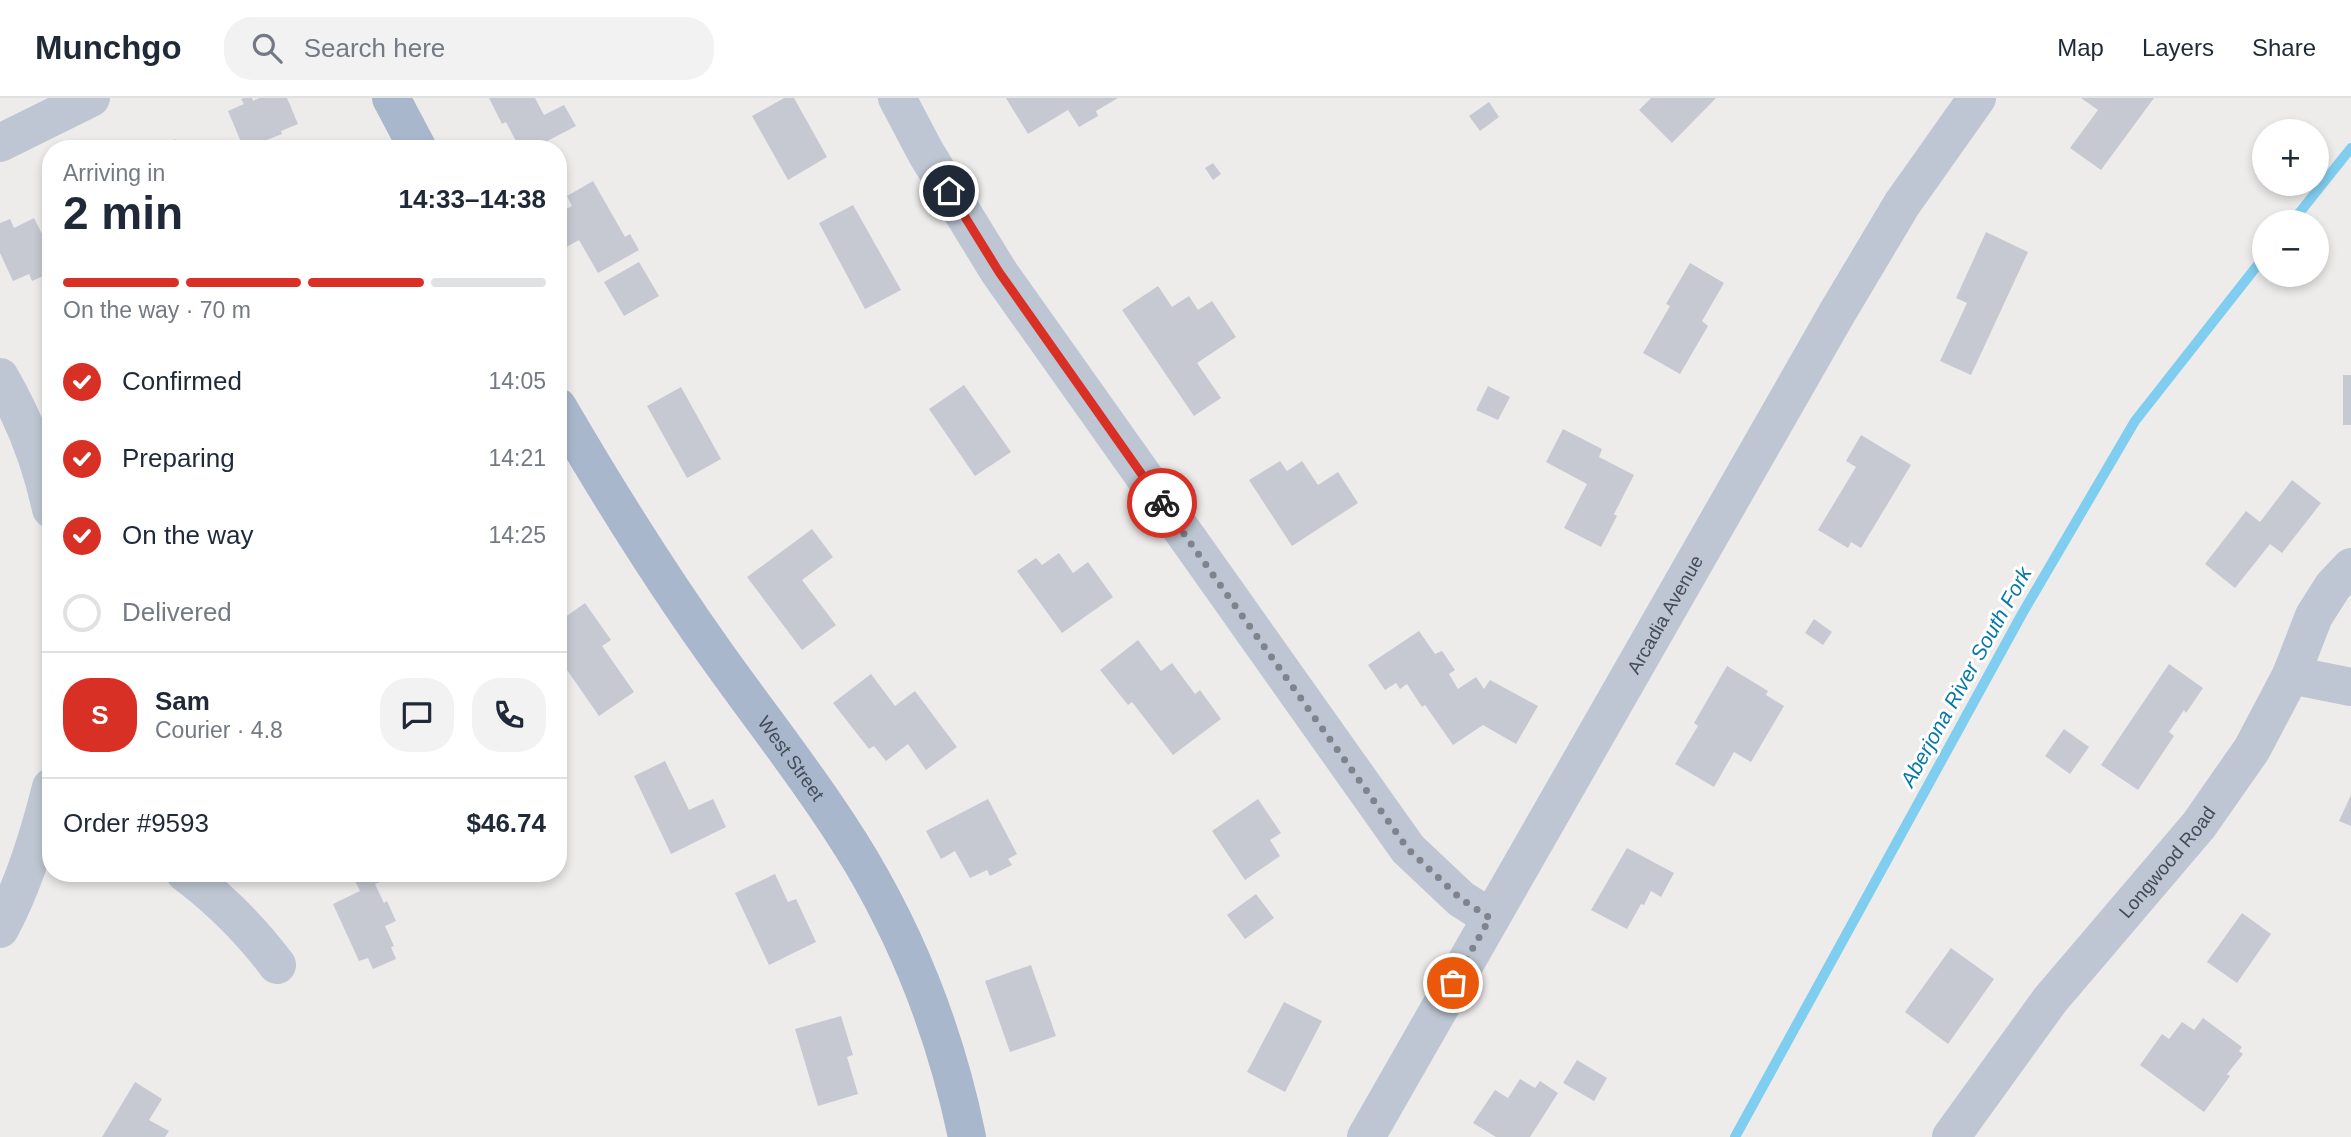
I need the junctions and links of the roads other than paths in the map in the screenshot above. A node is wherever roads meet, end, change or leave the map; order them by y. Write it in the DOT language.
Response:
graph roads {
  1 [pos="91,98"];
  2 [pos="391,98"];
  3 [pos="897,98"];
  4 [pos="1977,98"];
  5 [pos="413,140"];
  6 [pos="0,143"];
  7 [pos="0,377"];
  8 [pos="567,423"];
  9 [pos="42,478"];
  10 [pos="2351,567"];
  11 [pos="2291,675"];
  12 [pos="2351,687"];
  13 [pos="42,831"];
  14 [pos="39,860"];
  15 [pos="198,882"];
  16 [pos="1490,918"];
  17 [pos="0,929"];
  18 [pos="277,965"];
  19 [pos="967,1137"];
  20 [pos="1366,1137"];
  21 [pos="1951,1137"];
  1 -- 6 [label="street"];
  2 -- 5 [label="main road"];
  3 -- 16 [label="street"];
  4 -- 16 [label="street, Arcadia Avenue"];
  7 -- 9 [label="street"];
  8 -- 19 [label="main road, West Street"];
  10 -- 11 [label="street, Longwood Road"];
  11 -- 12 [label="street"];
  11 -- 21 [label="street, Longwood Road"];
  13 -- 14 [label="street"];
  14 -- 17 [label="street"];
  15 -- 18 [label="street"];
  16 -- 20 [label="street, Arcadia Avenue"];
}
